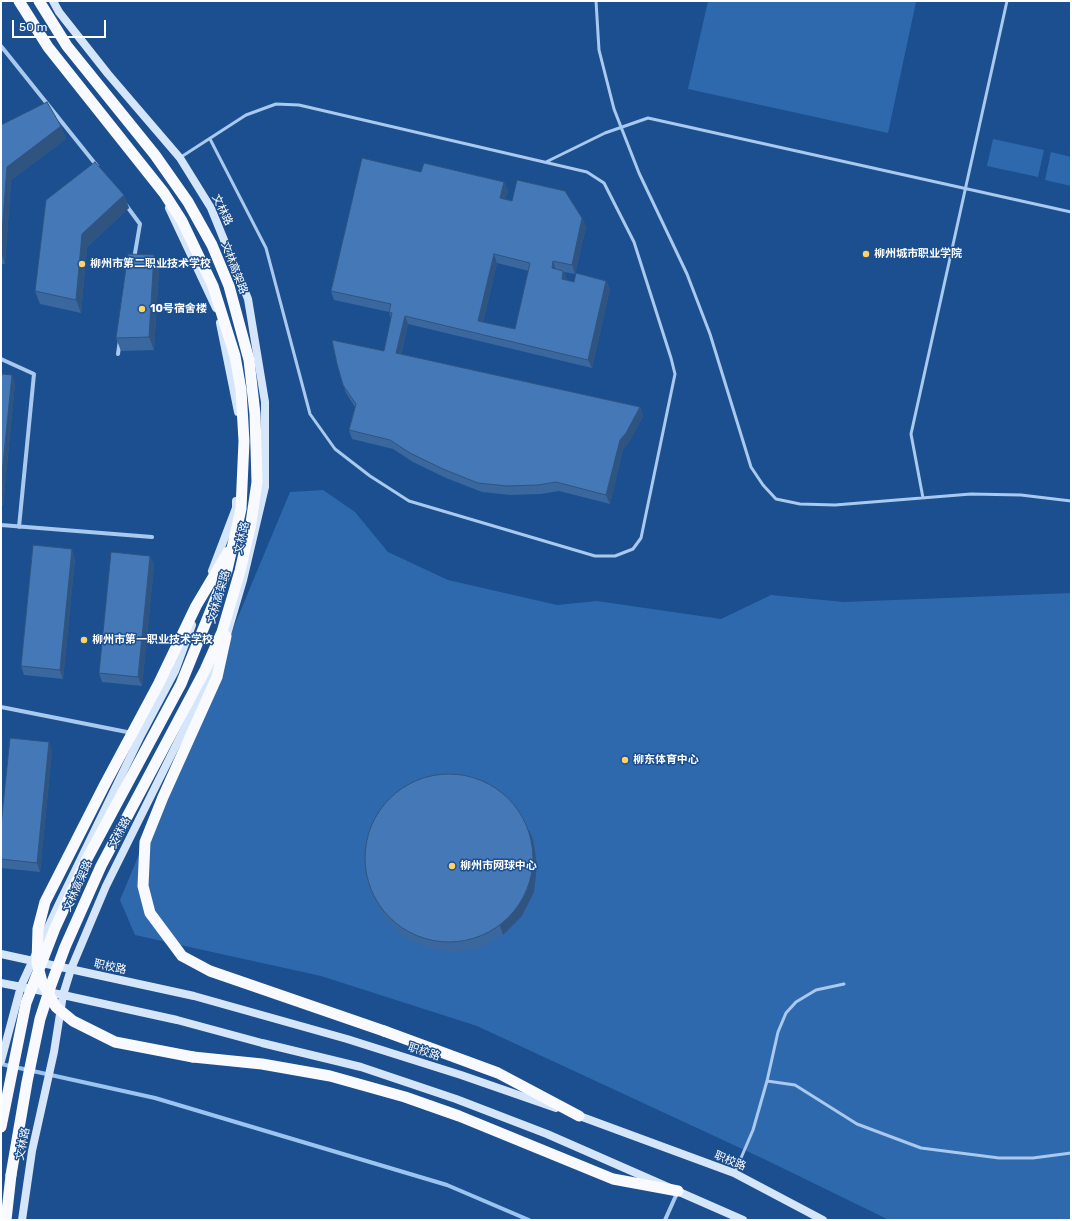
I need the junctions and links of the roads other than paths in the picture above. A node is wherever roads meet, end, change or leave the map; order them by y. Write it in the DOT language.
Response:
graph roads {
  1 [pos="14,1"];
  2 [pos="19,1"];
  3 [pos="39,1"];
  4 [pos="53,1"];
  5 [pos="596,1"];
  6 [pos="1007,1"];
  7 [pos="1,46"];
  8 [pos="52,110"];
  9 [pos="46,113"];
  10 [pos="621,127"];
  11 [pos="210,139"];
  12 [pos="180,158"];
  13 [pos="546,162"];
  14 [pos="98,168"];
  15 [pos="965,189"];
  16 [pos="122,199"];
  17 [pos="1071,212"];
  18 [pos="134,262"];
  19 [pos="120,338"];
  20 [pos="118,354"];
  21 [pos="1,359"];
  22 [pos="923,498"];
  23 [pos="1071,501"];
  24 [pos="1,525"];
  25 [pos="19,527"];
  26 [pos="152,537"];
  27 [pos="232,545"];
  28 [pos="240,571"];
  29 [pos="1,707"];
  30 [pos="141,735"];
  31 [pos="1,954"];
  32 [pos="33,960"];
  33 [pos="71,969"];
  34 [pos="1,983"];
  35 [pos="844,984"];
  36 [pos="21,986"];
  37 [pos="64,995"];
  38 [pos="1,1061"];
  39 [pos="767,1081"];
  40 [pos="579,1116"];
  41 [pos="1,1127"];
  42 [pos="1071,1153"];
  43 [pos="734,1173"];
  44 [pos="678,1191"];
  45 [pos="6,1220"];
  46 [pos="22,1220"];
  47 [pos="665,1220"];
  48 [pos="743,1220"];
  49 [pos="823,1220"];
  1 -- 30 [label="main road, 文林路"];
  2 -- 27 [label="highway, 文林高架路, bridge"];
  3 -- 28 [label="highway, 文林高架路, bridge"];
  4 -- 12 [label="main road, 文林路"];
  5 -- 10 [label="lane"];
  6 -- 15 [label="lane"];
  7 -- 8 [label="street"];
  8 -- 9 [label="street"];
  8 -- 14 [label="street"];
  10 -- 13 [label="lane"];
  10 -- 15 [label="lane"];
  10 -- 22 [label="lane"];
  11 -- 12 [label="lane"];
  11 -- 13 [label="lane"];
  11 -- 13 [label="lane"];
  12 -- 33 [label="main road, 文林路"];
  15 -- 17 [label="lane"];
  15 -- 22 [label="lane"];
  16 -- 18 [label="street"];
  19 -- 20 [label="street"];
  21 -- 25 [label="street"];
  22 -- 23 [label="lane"];
  24 -- 25 [label="street"];
  25 -- 26 [label="street"];
  27 -- 41 [label="highway, 文林高架路, bridge"];
  27 -- 44 [label="highway, bridge"];
  28 -- 40 [label="highway, bridge"];
  28 -- 45 [label="highway, 文林高架路, bridge"];
  29 -- 30 [label="street"];
  30 -- 32 [label="main road, 文林路"];
  31 -- 32 [label="main road, 职校路"];
  32 -- 33 [label="main road, 职校路"];
  32 -- 36 [label="main road, 文林路"];
  33 -- 37 [label="main road, 文林路"];
  33 -- 40 [label="main road, 职校路"];
  34 -- 36 [label="main road"];
  35 -- 39 [label="lane"];
  36 -- 37 [label="main road"];
  36 -- 38 [label="main road, 文林路"];
  37 -- 44 [label="main road"];
  37 -- 46 [label="main road, 文林路"];
  39 -- 42 [label="lane"];
  39 -- 43 [label="lane"];
  40 -- 43 [label="main road, 职校路"];
  43 -- 49 [label="main road, 职校路"];
  44 -- 47 [label="street"];
  44 -- 48 [label="main road"];
}
